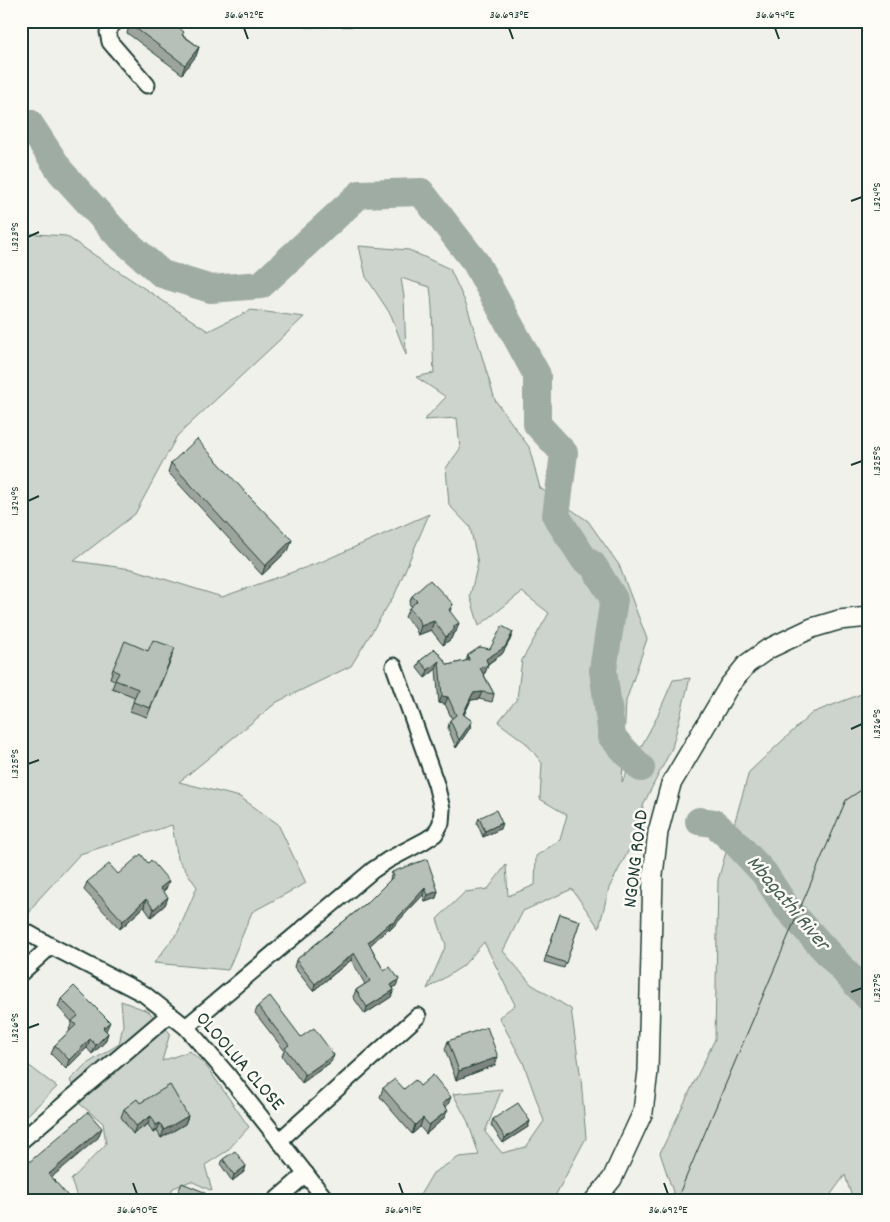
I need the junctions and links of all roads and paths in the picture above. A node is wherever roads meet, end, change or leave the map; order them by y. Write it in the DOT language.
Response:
graph roads {
  1 [pos="116,21"];
  2 [pos="147,85"];
  3 [pos="869,618"];
  4 [pos="394,666"];
  5 [pos="21,929"];
  6 [pos="51,946"];
  7 [pos="21,973"];
  8 [pos="170,1014"];
  9 [pos="418,1016"];
  10 [pos="186,1027"];
  11 [pos="279,1140"];
  12 [pos="21,1141"];
  13 [pos="306,1174"];
  14 [pos="275,1201"];
  15 [pos="327,1201"];
  16 [pos="594,1201"];
  1 -- 2 [label="street"];
  3 -- 16 [label="main road, NGONG ROAD"];
  4 -- 10 [label="street"];
  5 -- 6 [label="street, OLOOLUA CLOSE"];
  6 -- 7 [label="street"];
  6 -- 8 [label="street, OLOOLUA CLOSE"];
  8 -- 10 [label="street, OLOOLUA CLOSE"];
  8 -- 12 [label="street"];
  9 -- 11 [label="street"];
  10 -- 11 [label="street, OLOOLUA CLOSE"];
  11 -- 13 [label="street, OLOOLUA CLOSE"];
  13 -- 14 [label="street"];
  13 -- 15 [label="street, OLOOLUA CLOSE"];
}
